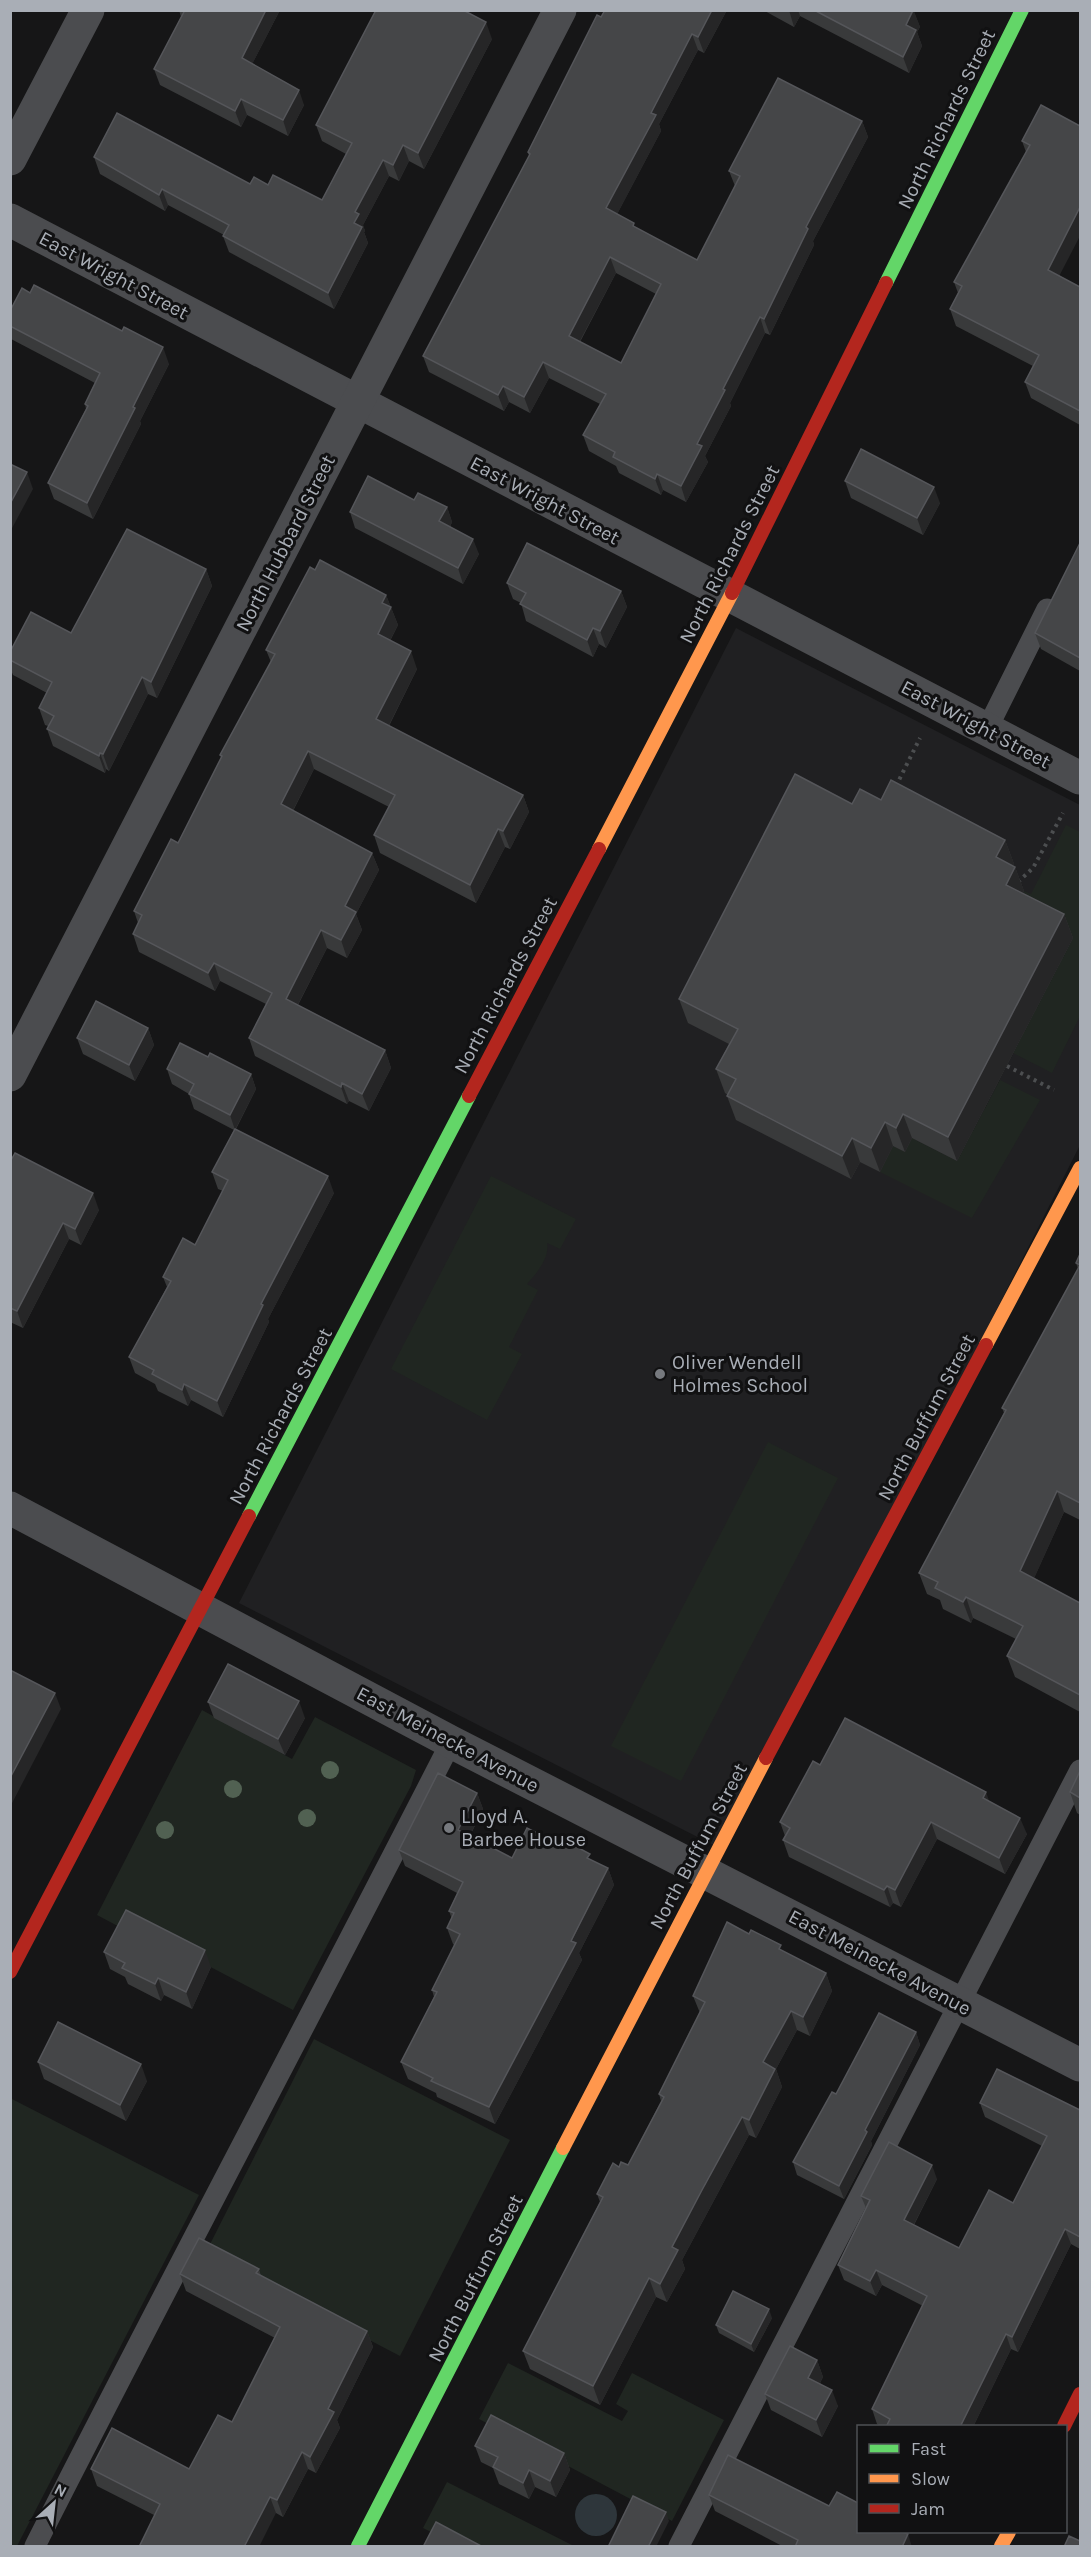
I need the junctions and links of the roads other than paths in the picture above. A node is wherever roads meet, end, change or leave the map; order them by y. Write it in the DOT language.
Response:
graph roads {
  1 [pos="88,10"];
  2 [pos="560,10"];
  3 [pos="1023,10"];
  4 [pos="10,159"];
  5 [pos="10,220"];
  6 [pos="358,402"];
  7 [pos="1059,586"];
  8 [pos="731,596"];
  9 [pos="987,729"];
  10 [pos="1080,778"];
  11 [pos="10,1075"];
  12 [pos="1080,1168"];
  13 [pos="10,1508"];
  14 [pos="201,1608"];
  15 [pos="451,1742"];
  16 [pos="1080,1770"];
  17 [pos="706,1872"];
  18 [pos="10,1972"];
  19 [pos="960,2003"];
  20 [pos="1080,2065"];
  21 [pos="1080,2394"];
  22 [pos="1065,2425"];
  23 [pos="1008,2533"];
  24 [pos="34,2547"];
  25 [pos="358,2547"];
  26 [pos="679,2547"];
  27 [pos="1001,2547"];
  1 -- 4 [label="street"];
  2 -- 6 [label="street, North Hubbard Street"];
  3 -- 8 [label="street, North Richards Street"];
  5 -- 6 [label="street, East Wright Street"];
  6 -- 8 [label="street, East Wright Street"];
  6 -- 11 [label="street, North Hubbard Street"];
  7 -- 9 [label="lane"];
  8 -- 9 [label="street, East Wright Street"];
  8 -- 14 [label="street, North Richards Street"];
  9 -- 10 [label="street, East Wright Street"];
  12 -- 17 [label="street, North Buffum Street"];
  13 -- 14 [label="street, East Meinecke Avenue"];
  14 -- 15 [label="street, East Meinecke Avenue"];
  14 -- 18 [label="street, North Richards Street"];
  15 -- 17 [label="street, East Meinecke Avenue"];
  15 -- 24 [label="lane"];
  16 -- 19 [label="lane"];
  17 -- 19 [label="street, East Meinecke Avenue"];
  17 -- 25 [label="street, North Buffum Street"];
  19 -- 20 [label="street, East Meinecke Avenue"];
  19 -- 26 [label="lane"];
  21 -- 22 [label="street"];
  23 -- 27 [label="street"];
}
